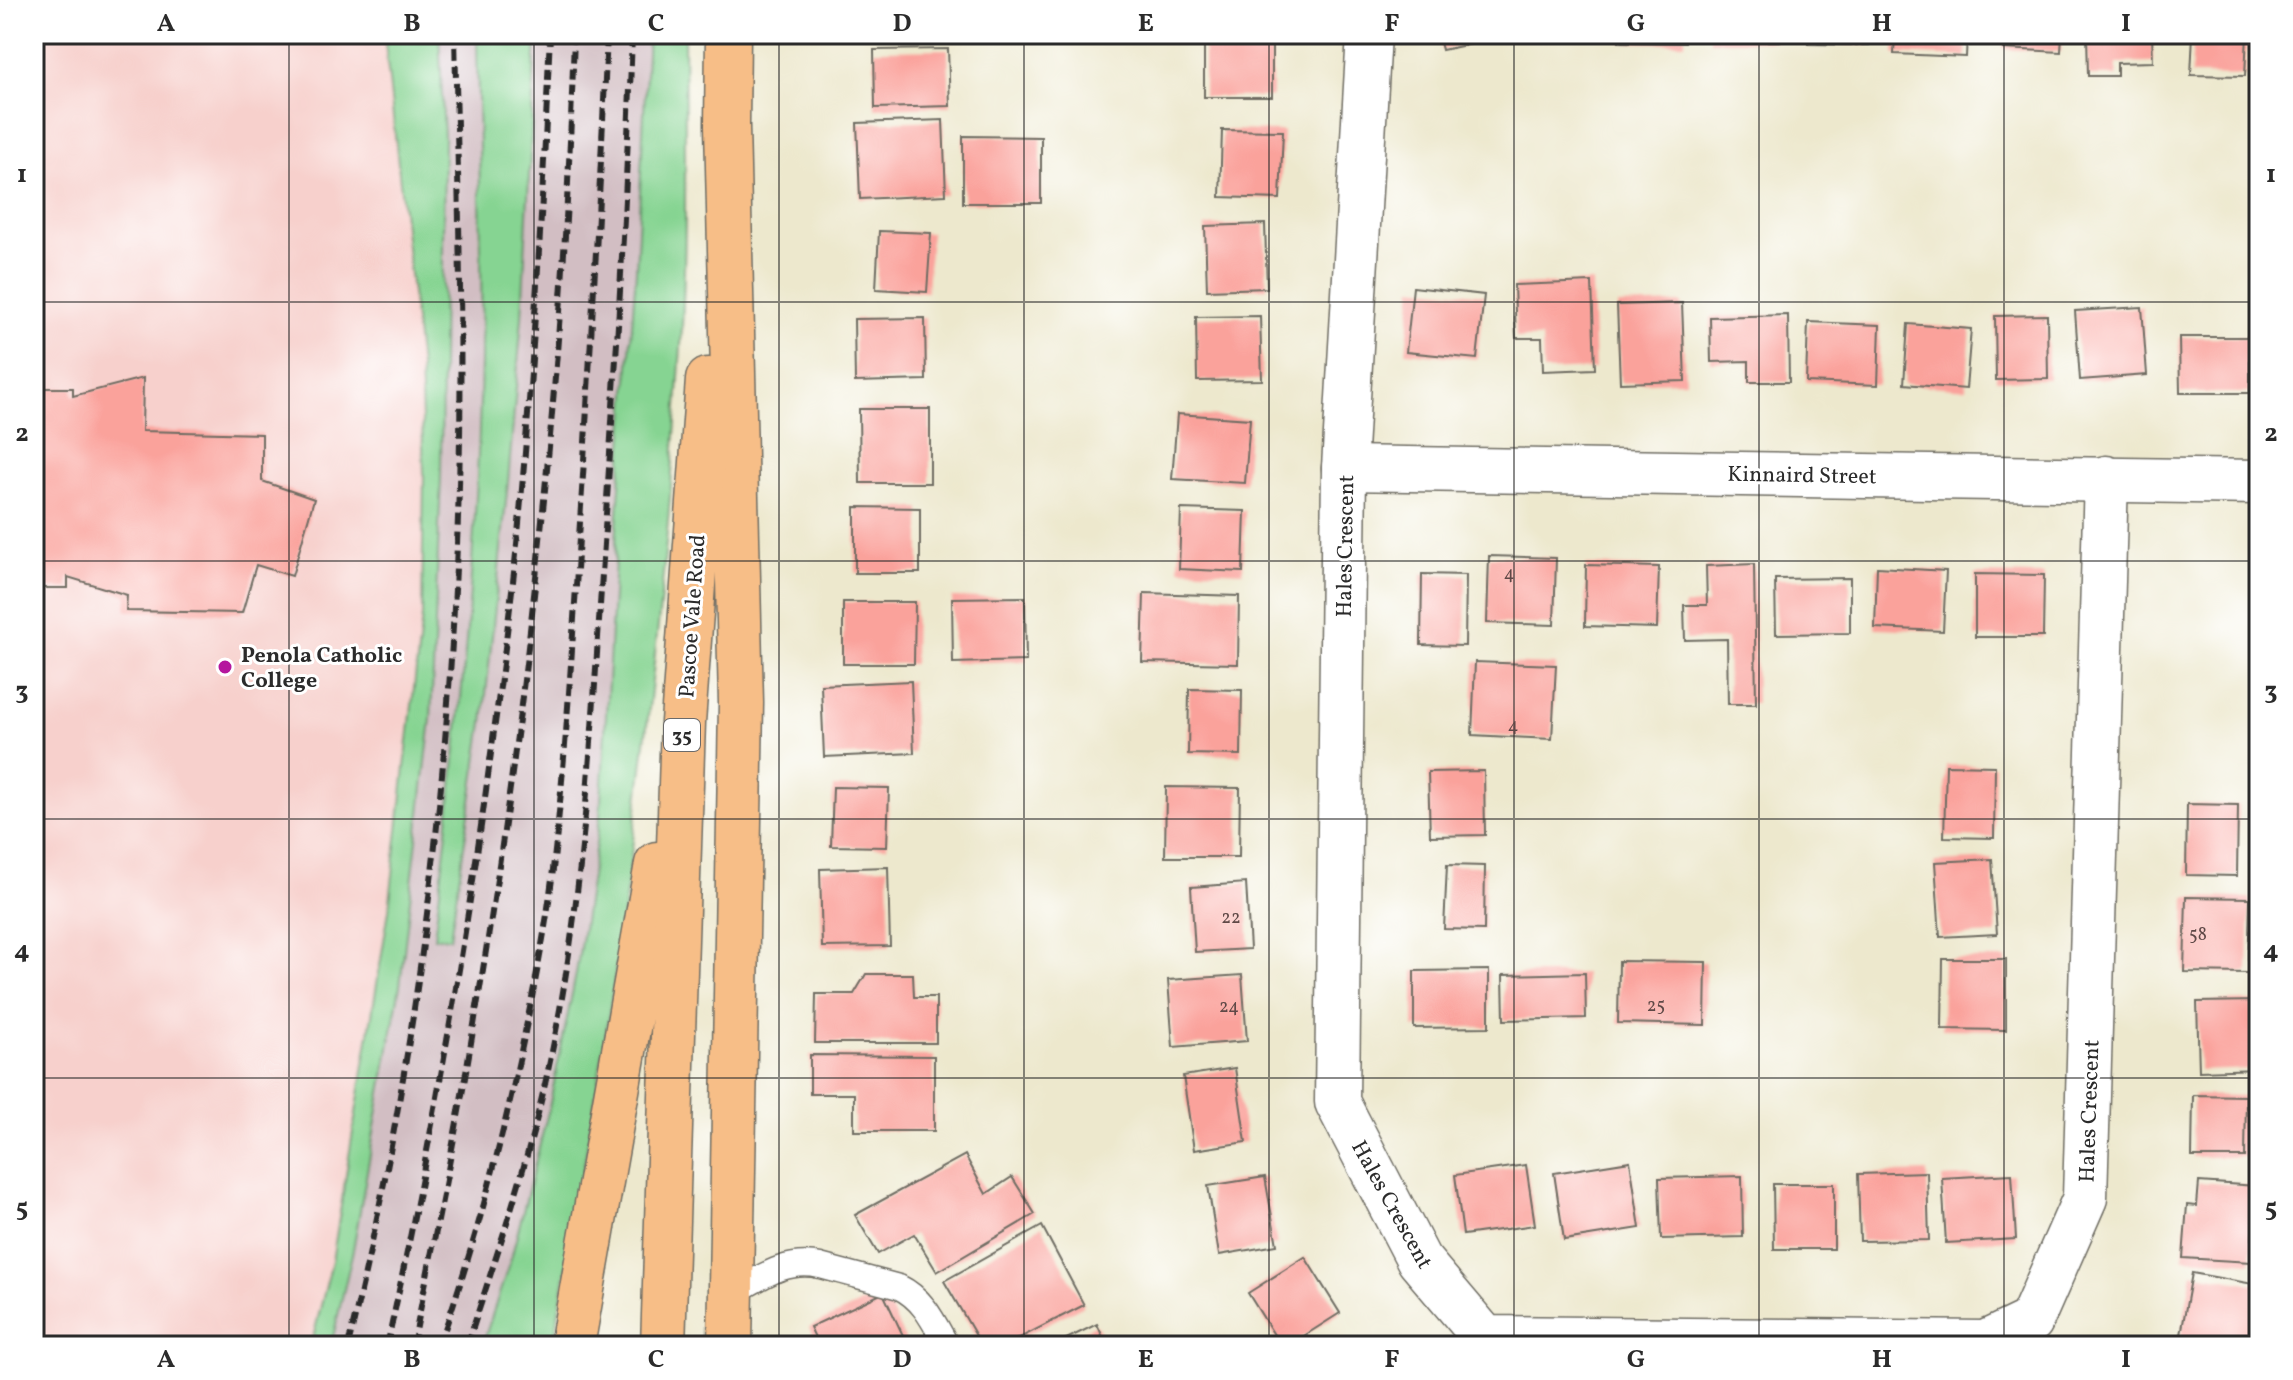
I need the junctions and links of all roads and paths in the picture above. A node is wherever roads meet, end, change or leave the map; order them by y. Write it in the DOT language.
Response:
graph roads {
  1 [pos="728,34"];
  2 [pos="1369,34"];
  3 [pos="727,126"];
  4 [pos="1344,468"];
  5 [pos="2106,478"];
  6 [pos="2259,482"];
  7 [pos="683,722"];
  8 [pos="731,1294"];
  9 [pos="1650,1342"];
  10 [pos="572,1346"];
  11 [pos="663,1346"];
  12 [pos="730,1346"];
  13 [pos="947,1346"];
  1 -- 3 [label="main road, Pascoe Vale Road / 35"];
  2 -- 4 [label="street, Hales Crescent"];
  3 -- 7 [label="main road, Pascoe Vale Road / 35"];
  3 -- 8 [label="main road, Pascoe Vale Road / 35"];
  4 -- 5 [label="street, Kinnaird Street"];
  4 -- 9 [label="street, Hales Crescent"];
  5 -- 6 [label="street, Kinnaird Street"];
  5 -- 9 [label="street, Hales Crescent"];
  7 -- 10 [label="main road"];
  7 -- 11 [label="main road, Pascoe Vale Road / 35"];
  8 -- 12 [label="main road, Pascoe Vale Road / 35"];
  8 -- 13 [label="lane"];
}
